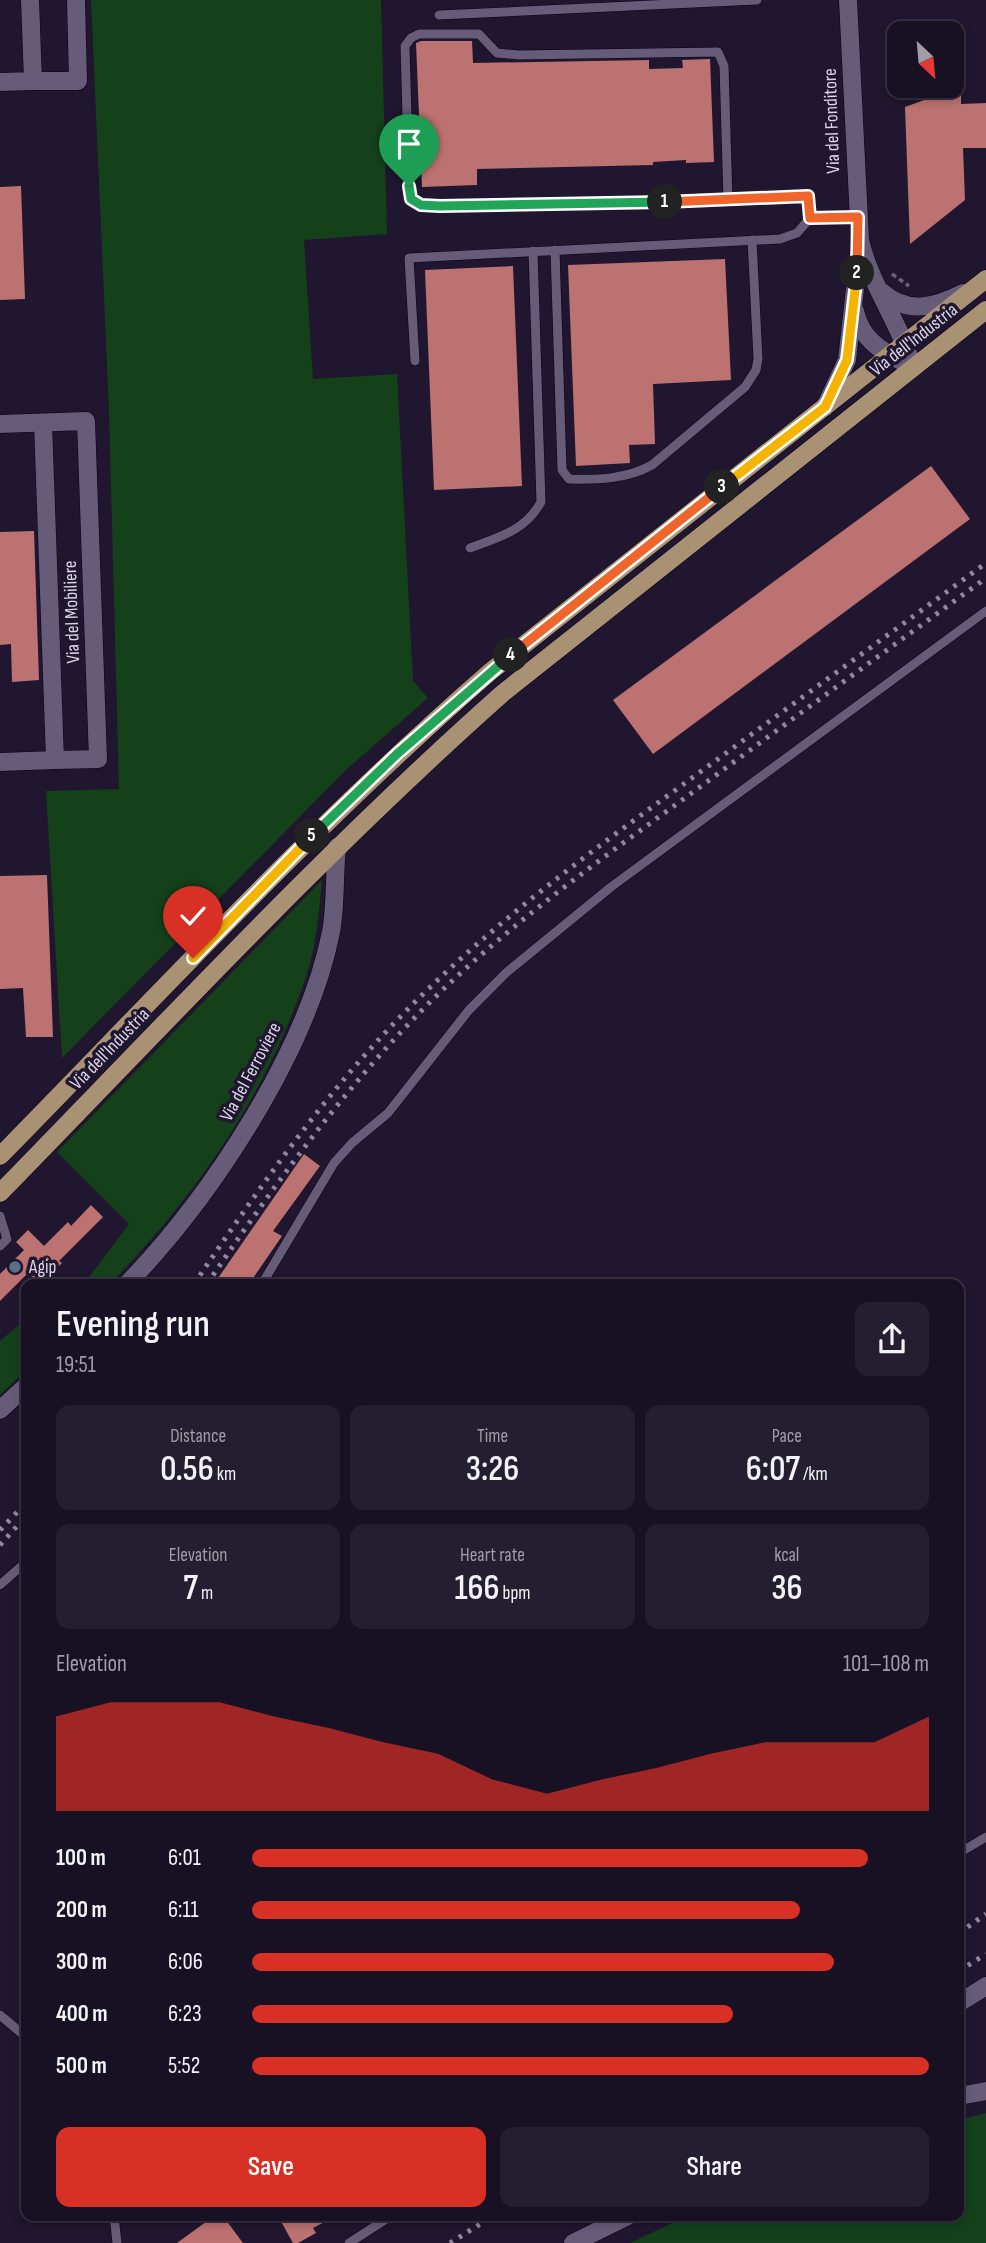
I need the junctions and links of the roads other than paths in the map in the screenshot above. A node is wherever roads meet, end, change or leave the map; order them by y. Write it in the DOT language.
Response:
graph roads {
  1 [pos="30,0"];
  2 [pos="76,0"];
  3 [pos="547,0"];
  4 [pos="758,0"];
  5 [pos="848,0"];
  6 [pos="735,1"];
  7 [pos="548,11"];
  8 [pos="439,15"];
  9 [pos="33,81"];
  10 [pos="0,82"];
  11 [pos="728,200"];
  12 [pos="858,217"];
  13 [pos="810,218"];
  14 [pos="752,240"];
  15 [pos="860,240"];
  16 [pos="555,250"];
  17 [pos="533,251"];
  18 [pos="981,283"];
  19 [pos="876,286"];
  20 [pos="854,307"];
  21 [pos="986,310"];
  22 [pos="906,342"];
  23 [pos="890,355"];
  24 [pos="415,361"];
  25 [pos="913,368"];
  26 [pos="825,407"];
  27 [pos="43,423"];
  28 [pos="0,425"];
  29 [pos="470,548"];
  30 [pos="986,611"];
  31 [pos="55,760"];
  32 [pos="0,762"];
  33 [pos="337,847"];
  34 [pos="0,1156"];
  35 [pos="0,1193"];
  36 [pos="0,1216"];
  37 [pos="0,1246"];
  38 [pos="131,1279"];
  39 [pos="265,1279"];
  40 [pos="21,1391"];
  41 [pos="0,1410"];
  42 [pos="21,1566"];
  43 [pos="0,1585"];
  44 [pos="986,1837"];
  45 [pos="964,1850"];
  46 [pos="986,1986"];
  47 [pos="964,2000"];
  48 [pos="0,2015"];
  49 [pos="21,2033"];
  50 [pos="986,2091"];
  51 [pos="964,2095"];
  52 [pos="115,2221"];
  53 [pos="383,2221"];
  54 [pos="618,2221"];
  55 [pos="117,2243"];
  56 [pos="349,2243"];
  57 [pos="573,2243"];
  1 -- 9 [label="street"];
  2 -- 9 [label="street"];
  3 -- 7 [label="lane"];
  4 -- 6 [label="lane"];
  5 -- 12 [label="street, Via del Fonditore"];
  6 -- 7 [label="lane"];
  7 -- 8 [label="lane"];
  9 -- 10 [label="street"];
  11 -- 11 [label="lane"];
  11 -- 13 [label="lane"];
  12 -- 13 [label="lane"];
  12 -- 15 [label="street, Via del Fonditore"];
  13 -- 14 [label="lane"];
  14 -- 16 [label="lane"];
  14 -- 16 [label="lane"];
  15 -- 19 [label="street, Via del Fonditore"];
  15 -- 20 [label="street, Via del Fonditore"];
  16 -- 17 [label="lane"];
  17 -- 24 [label="lane"];
  17 -- 29 [label="lane"];
  18 -- 19 [label="street"];
  18 -- 22 [label="main road, Via dell'Industria"];
  19 -- 22 [label="street, Via del Fonditore"];
  20 -- 23 [label="street"];
  20 -- 26 [label="street, Via del Fonditore"];
  21 -- 25 [label="main road, Via dell'Industria"];
  22 -- 23 [label="main road, Via dell'Industria"];
  22 -- 25 [label="street, Via del Fonditore"];
  23 -- 25 [label="street"];
  23 -- 26 [label="main road, Via dell'Industria"];
  25 -- 33 [label="main road, Via dell'Industria"];
  26 -- 34 [label="main road, Via dell'Industria"];
  27 -- 28 [label="street"];
  27 -- 31 [label="street, Via del Mobiliere"];
  27 -- 31 [label="street, Via del Mobiliere"];
  30 -- 39 [label="lane"];
  31 -- 32 [label="street, Via del Mobiliere"];
  33 -- 35 [label="main road, Via dell'Industria"];
  33 -- 38 [label="street, Via del Ferroviere"];
  36 -- 37 [label="lane"];
  40 -- 41 [label="street"];
  42 -- 43 [label="lane"];
  44 -- 45 [label="lane"];
  46 -- 47 [label="street"];
  48 -- 49 [label="lane"];
  50 -- 51 [label="street"];
  52 -- 55 [label="lane"];
  53 -- 56 [label="lane"];
  54 -- 57 [label="street"];
}
